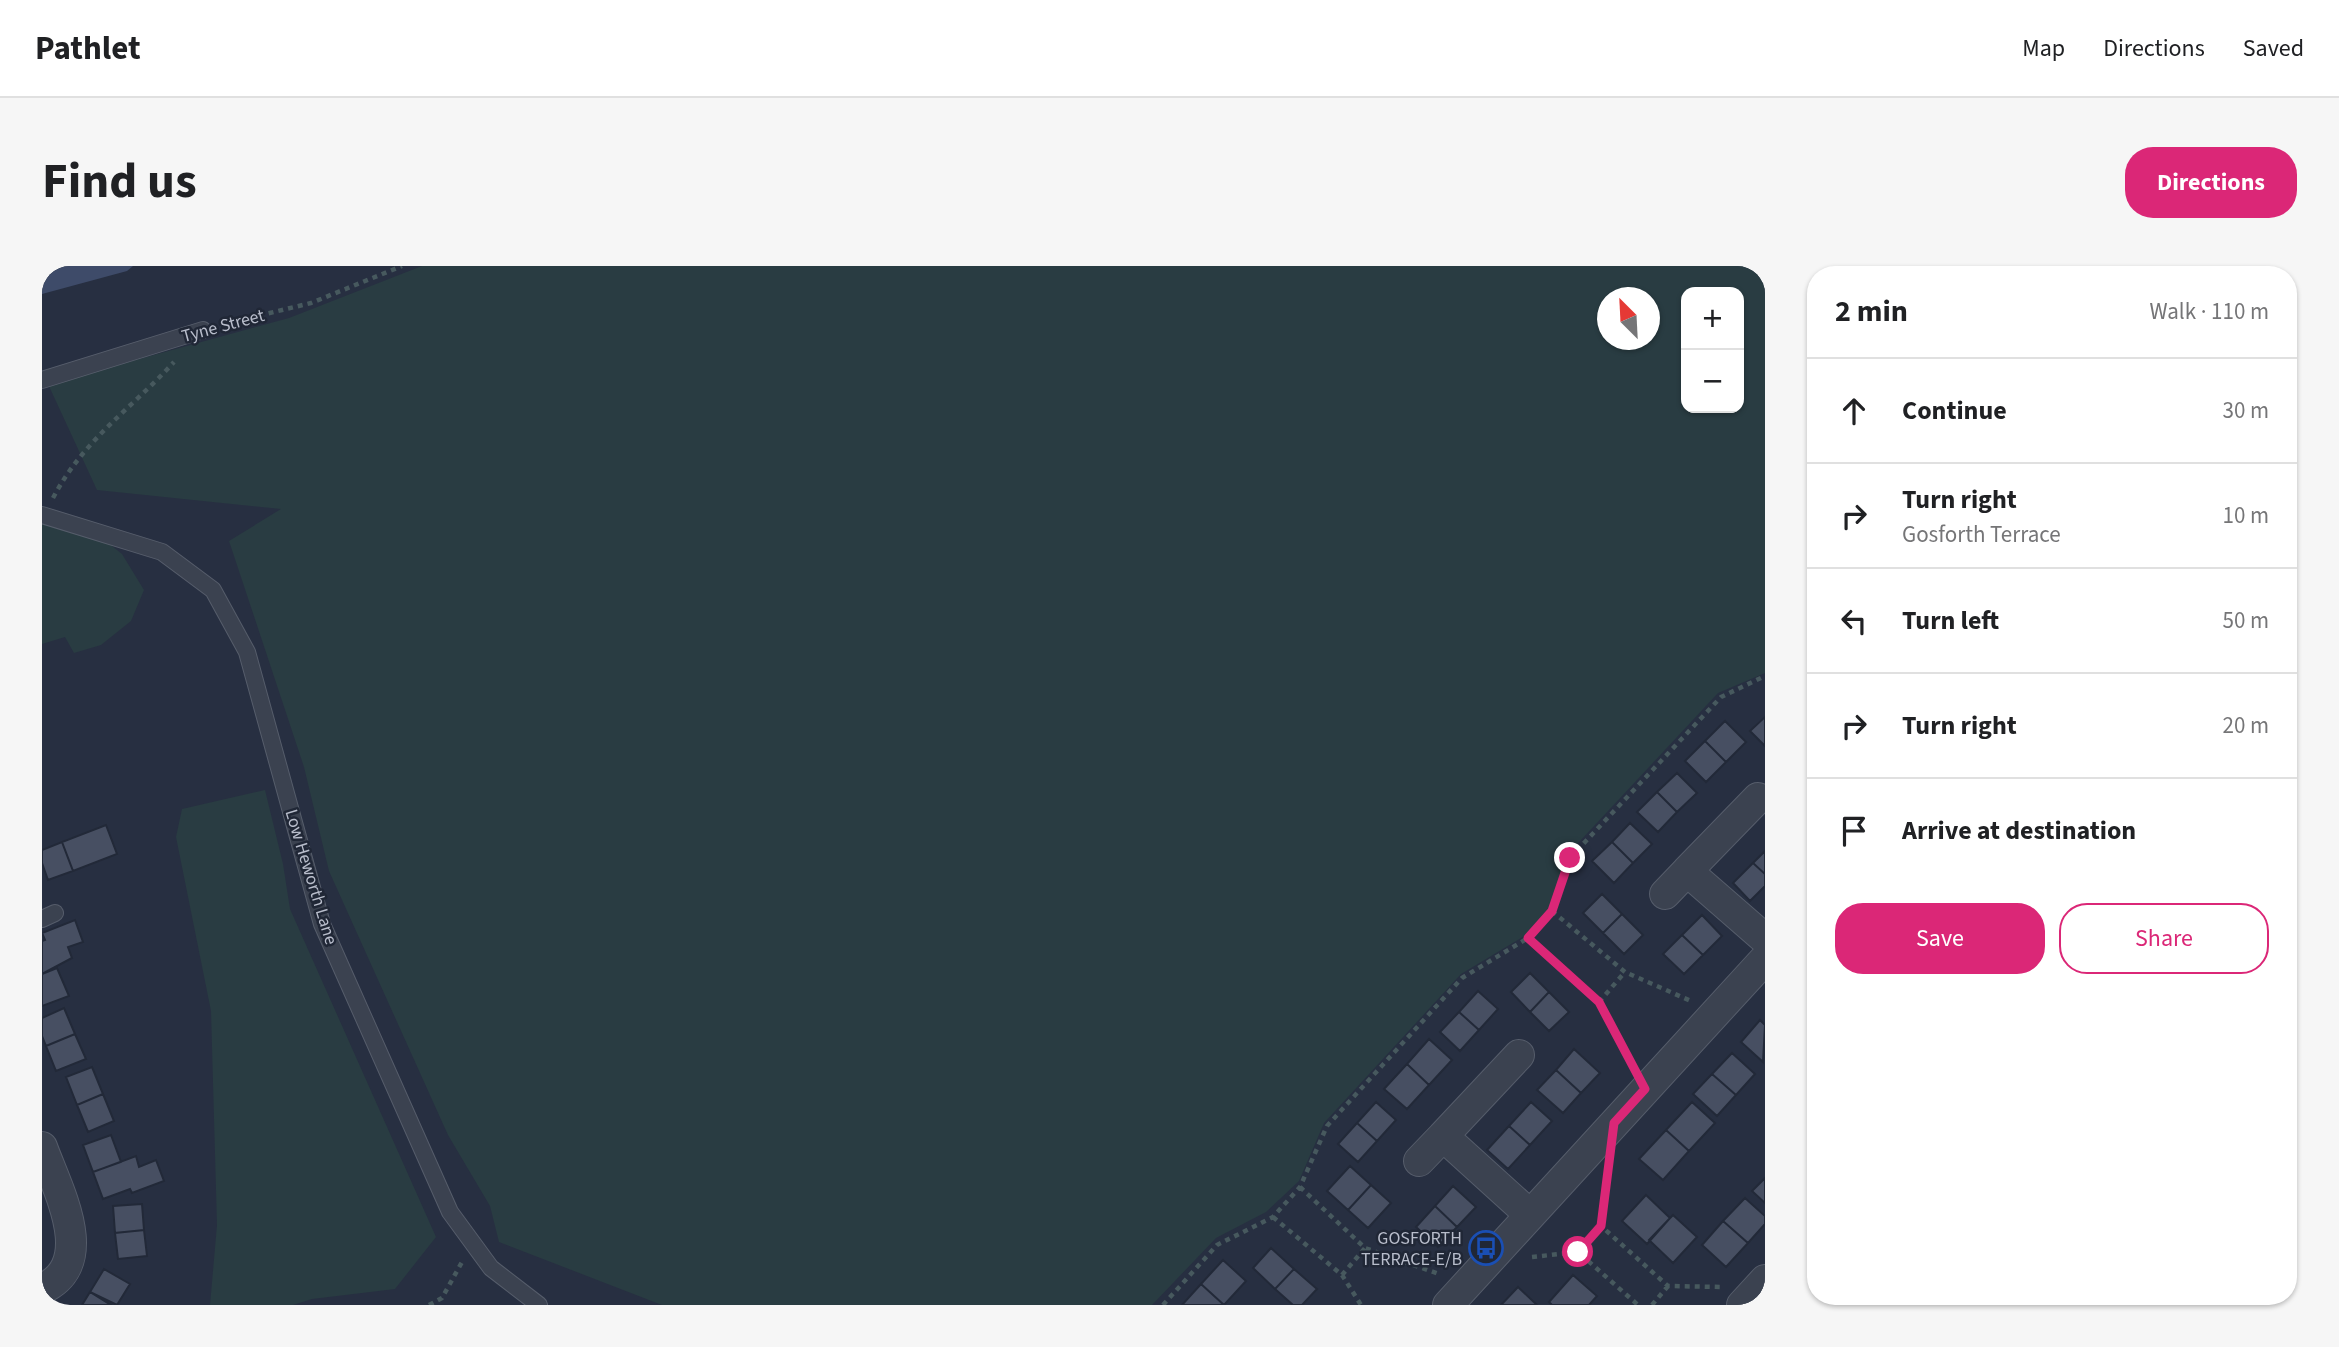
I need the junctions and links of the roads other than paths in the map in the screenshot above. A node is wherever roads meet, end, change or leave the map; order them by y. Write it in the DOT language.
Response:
graph roads {
  1 [pos="203,330"];
  2 [pos="42,380"];
  3 [pos="43,516"];
  4 [pos="1758,798"];
  5 [pos="1687,871"];
  6 [pos="1665,894"];
  7 [pos="1765,939"];
  8 [pos="1765,959"];
  9 [pos="1519,1055"];
  10 [pos="1443,1136"];
  11 [pos="42,1147"];
  12 [pos="1419,1161"];
  13 [pos="1529,1214"];
  14 [pos="1467,1284"];
  15 [pos="42,1289"];
  16 [pos="539,1305"];
  1 -- 2 [label="lane, Tyne Street"];
  3 -- 16 [label="lane, Low Heworth Lane"];
  4 -- 5 [label="street"];
  5 -- 6 [label="street"];
  5 -- 7 [label="street"];
  8 -- 13 [label="street"];
  9 -- 10 [label="street"];
  10 -- 12 [label="street"];
  10 -- 13 [label="street"];
  11 -- 15 [label="street"];
  13 -- 14 [label="street"];
}
